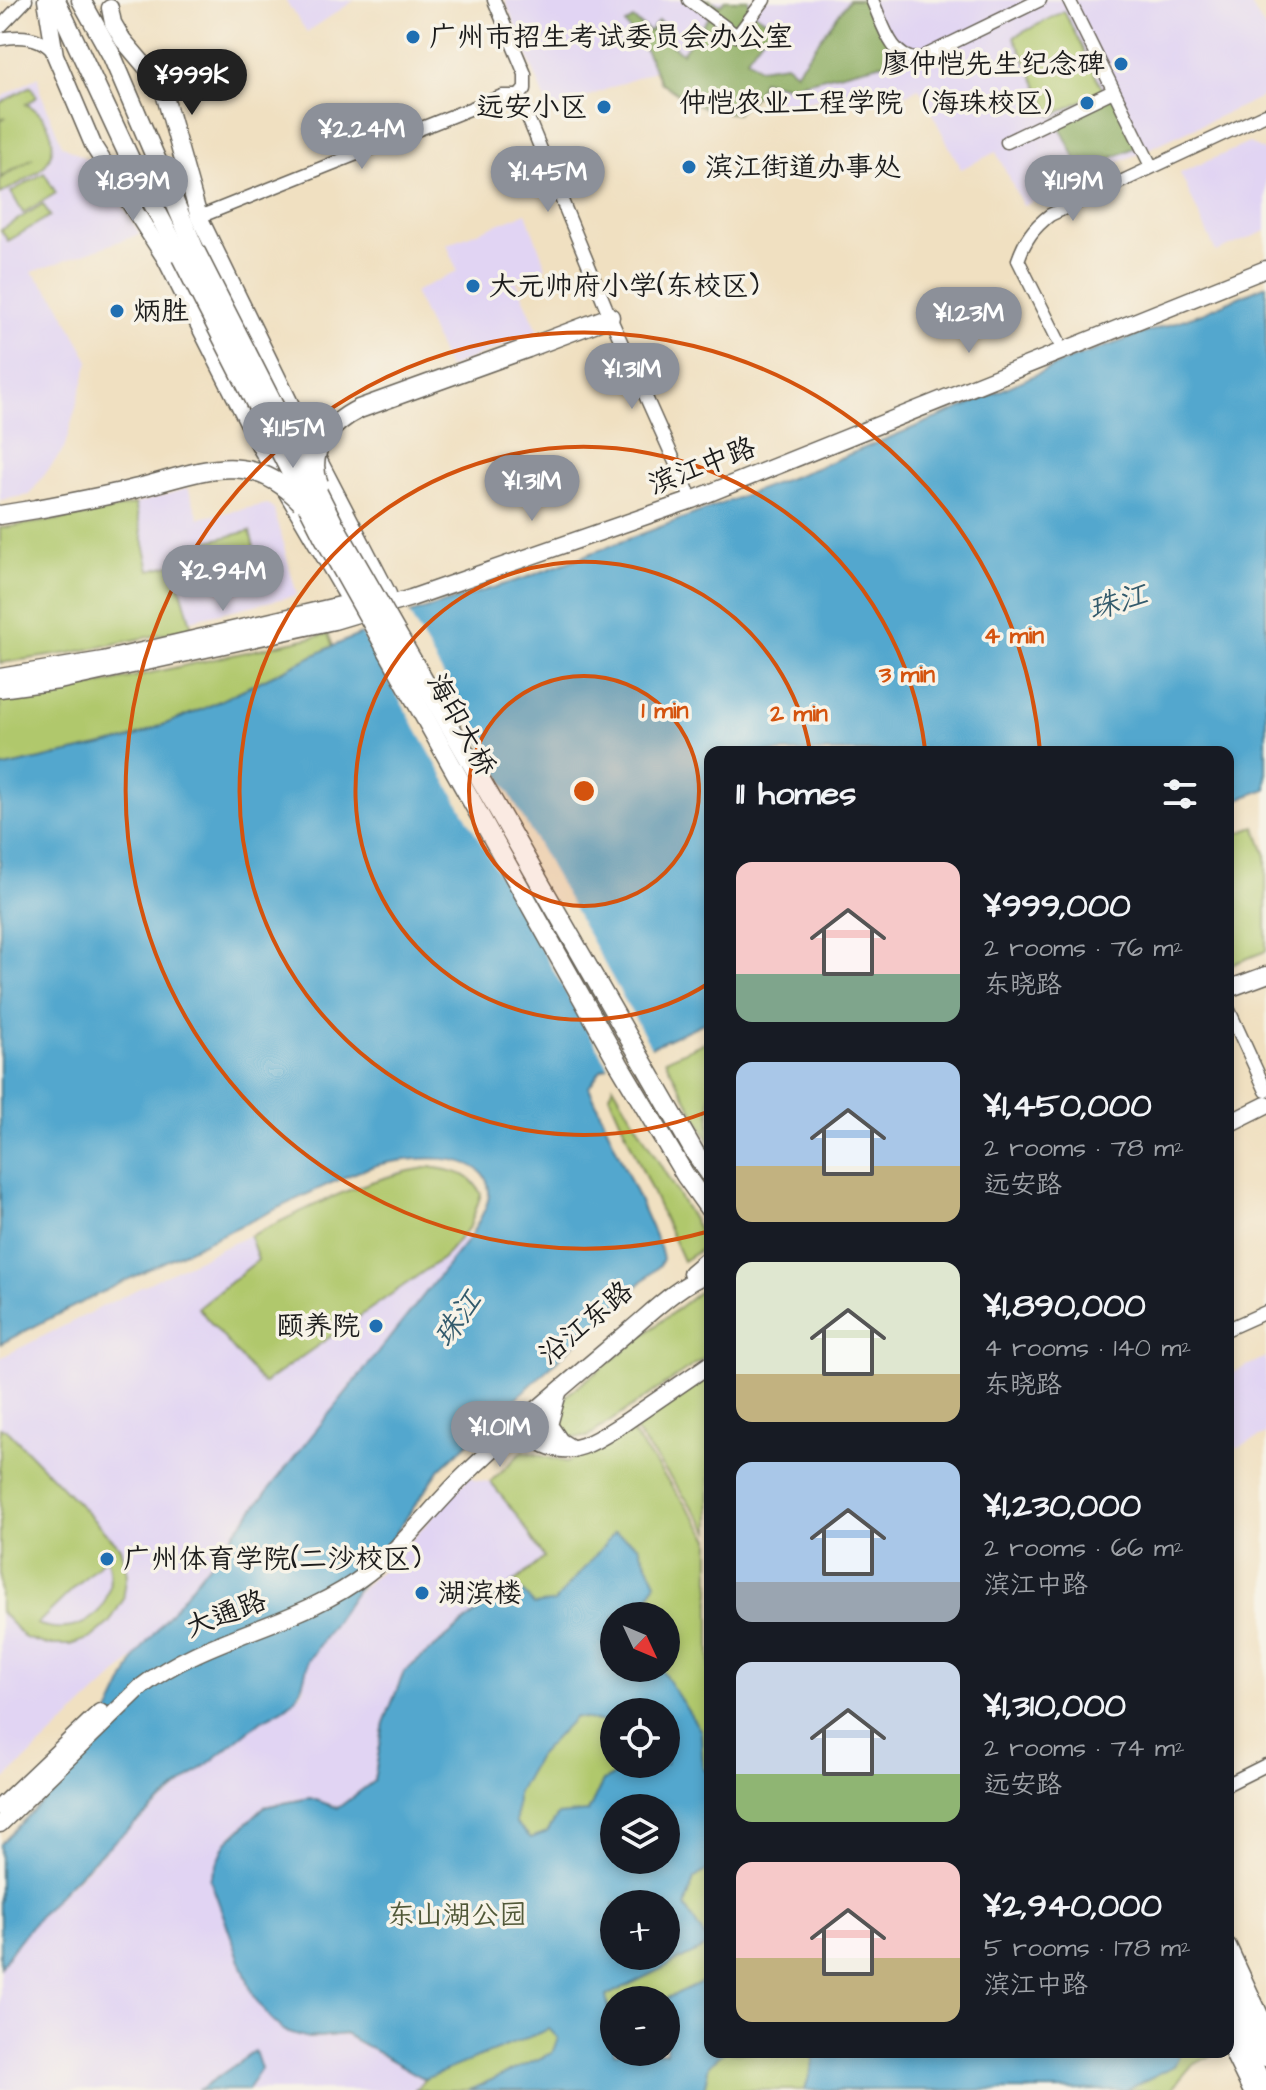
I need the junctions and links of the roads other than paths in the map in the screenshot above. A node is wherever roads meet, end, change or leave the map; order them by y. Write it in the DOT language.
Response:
graph roads {
  1 [pos="26,0"];
  2 [pos="46,0"];
  3 [pos="56,0"];
  4 [pos="81,0"];
  5 [pos="494,0"];
  6 [pos="689,0"];
  7 [pos="764,0"];
  8 [pos="872,0"];
  9 [pos="1040,0"];
  10 [pos="1069,0"];
  11 [pos="110,4"];
  12 [pos="92,19"];
  13 [pos="0,27"];
  14 [pos="111,33"];
  15 [pos="0,39"];
  16 [pos="120,51"];
  17 [pos="55,55"];
  18 [pos="1113,91"];
  19 [pos="519,96"];
  20 [pos="1266,114"];
  21 [pos="1007,142"];
  22 [pos="1151,166"];
  23 [pos="138,176"];
  24 [pos="122,192"];
  25 [pos="199,217"];
  26 [pos="155,228"];
  27 [pos="181,256"];
  28 [pos="1266,258"];
  29 [pos="1266,269"];
  30 [pos="610,317"];
  31 [pos="1058,340"];
  32 [pos="303,430"];
  33 [pos="262,450"];
  34 [pos="690,495"];
  35 [pos="0,515"];
  36 [pos="328,529"];
  37 [pos="388,594"];
  38 [pos="352,604"];
  39 [pos="373,609"];
  40 [pos="0,677"];
  41 [pos="0,689"];
  42 [pos="1266,975"];
  43 [pos="1234,987"];
  44 [pos="1234,1021"];
  45 [pos="1266,1091"];
  46 [pos="1266,1105"];
  47 [pos="1234,1121"];
  48 [pos="704,1164"];
  49 [pos="704,1202"];
  50 [pos="704,1263"];
  51 [pos="704,1275"];
  52 [pos="1266,1312"];
  53 [pos="1234,1326"];
  54 [pos="704,1368"];
  55 [pos="559,1391"];
  56 [pos="506,1430"];
  57 [pos="575,1449"];
  58 [pos="87,1733"];
  59 [pos="1266,1765"];
  60 [pos="1234,1781"];
  61 [pos="0,1807"];
  62 [pos="0,1824"];
  63 [pos="1234,1958"];
  64 [pos="1234,1990"];
  65 [pos="1264,2020"];
  66 [pos="1234,2025"];
  67 [pos="1234,2055"];
  68 [pos="1266,2057"];
  69 [pos="1251,2090"];
  70 [pos="1265,2090"];
  1 -- 13 [label="street"];
  2 -- 17 [label="main road"];
  3 -- 23 [label="highway"];
  4 -- 12 [label="highway"];
  5 -- 19 [label="street"];
  6 -- 7 [label="street"];
  8 -- 9 [label="street"];
  10 -- 18 [label="street"];
  11 -- 14 [label="main road"];
  11 -- 16 [label="main road"];
  12 -- 14 [label="main road"];
  12 -- 16 [label="highway"];
  14 -- 16 [label="main road"];
  15 -- 17 [label="street"];
  16 -- 25 [label="main road"];
  16 -- 27 [label="highway"];
  17 -- 24 [label="main road"];
  18 -- 21 [label="street"];
  18 -- 22 [label="street"];
  19 -- 25 [label="street"];
  19 -- 30 [label="street"];
  20 -- 22 [label="street"];
  22 -- 31 [label="street"];
  23 -- 26 [label="main road"];
  23 -- 27 [label="highway"];
  24 -- 26 [label="main road"];
  24 -- 27 [label="main road"];
  25 -- 32 [label="main road"];
  26 -- 27 [label="main road"];
  27 -- 33 [label="main road"];
  27 -- 36 [label="highway, 海印大桥, bridge"];
  28 -- 31 [label="main road, 滨江中路"];
  29 -- 34 [label="main road, 滨江中路"];
  30 -- 34 [label="street"];
  30 -- 36 [label="highway, bridge"];
  31 -- 34 [label="main road, 滨江中路"];
  32 -- 33 [label="main road"];
  32 -- 37 [label="main road"];
  33 -- 38 [label="main road"];
  34 -- 37 [label="main road, 滨江中路"];
  34 -- 39 [label="main road, 滨江中路"];
  35 -- 36 [label="highway, bridge"];
  36 -- 48 [label="highway, 海印大桥, bridge"];
  36 -- 49 [label="highway, 海印大桥, bridge"];
  37 -- 38 [label="main road, 滨江中路"];
  37 -- 39 [label="main road"];
  38 -- 39 [label="main road"];
  38 -- 40 [label="main road, 滨江中路"];
  39 -- 41 [label="main road, 滨江中路"];
  42 -- 43 [label="main road"];
  44 -- 45 [label="street"];
  46 -- 47 [label="main road"];
  50 -- 56 [label="main road, 沿江东路"];
  51 -- 55 [label="main road, 沿江东路"];
  52 -- 53 [label="street"];
  54 -- 57 [label="main road, bridge"];
  55 -- 56 [label="main road, 沿江东路"];
  55 -- 57 [label="main road"];
  56 -- 57 [label="main road"];
  56 -- 58 [label="main road, 大通路"];
  58 -- 61 [label="main road, 大通路"];
  58 -- 62 [label="main road, 大通路"];
  59 -- 60 [label="street"];
  63 -- 65 [label="main road"];
  64 -- 68 [label="highway"];
  66 -- 70 [label="highway"];
  67 -- 69 [label="main road"];
}
